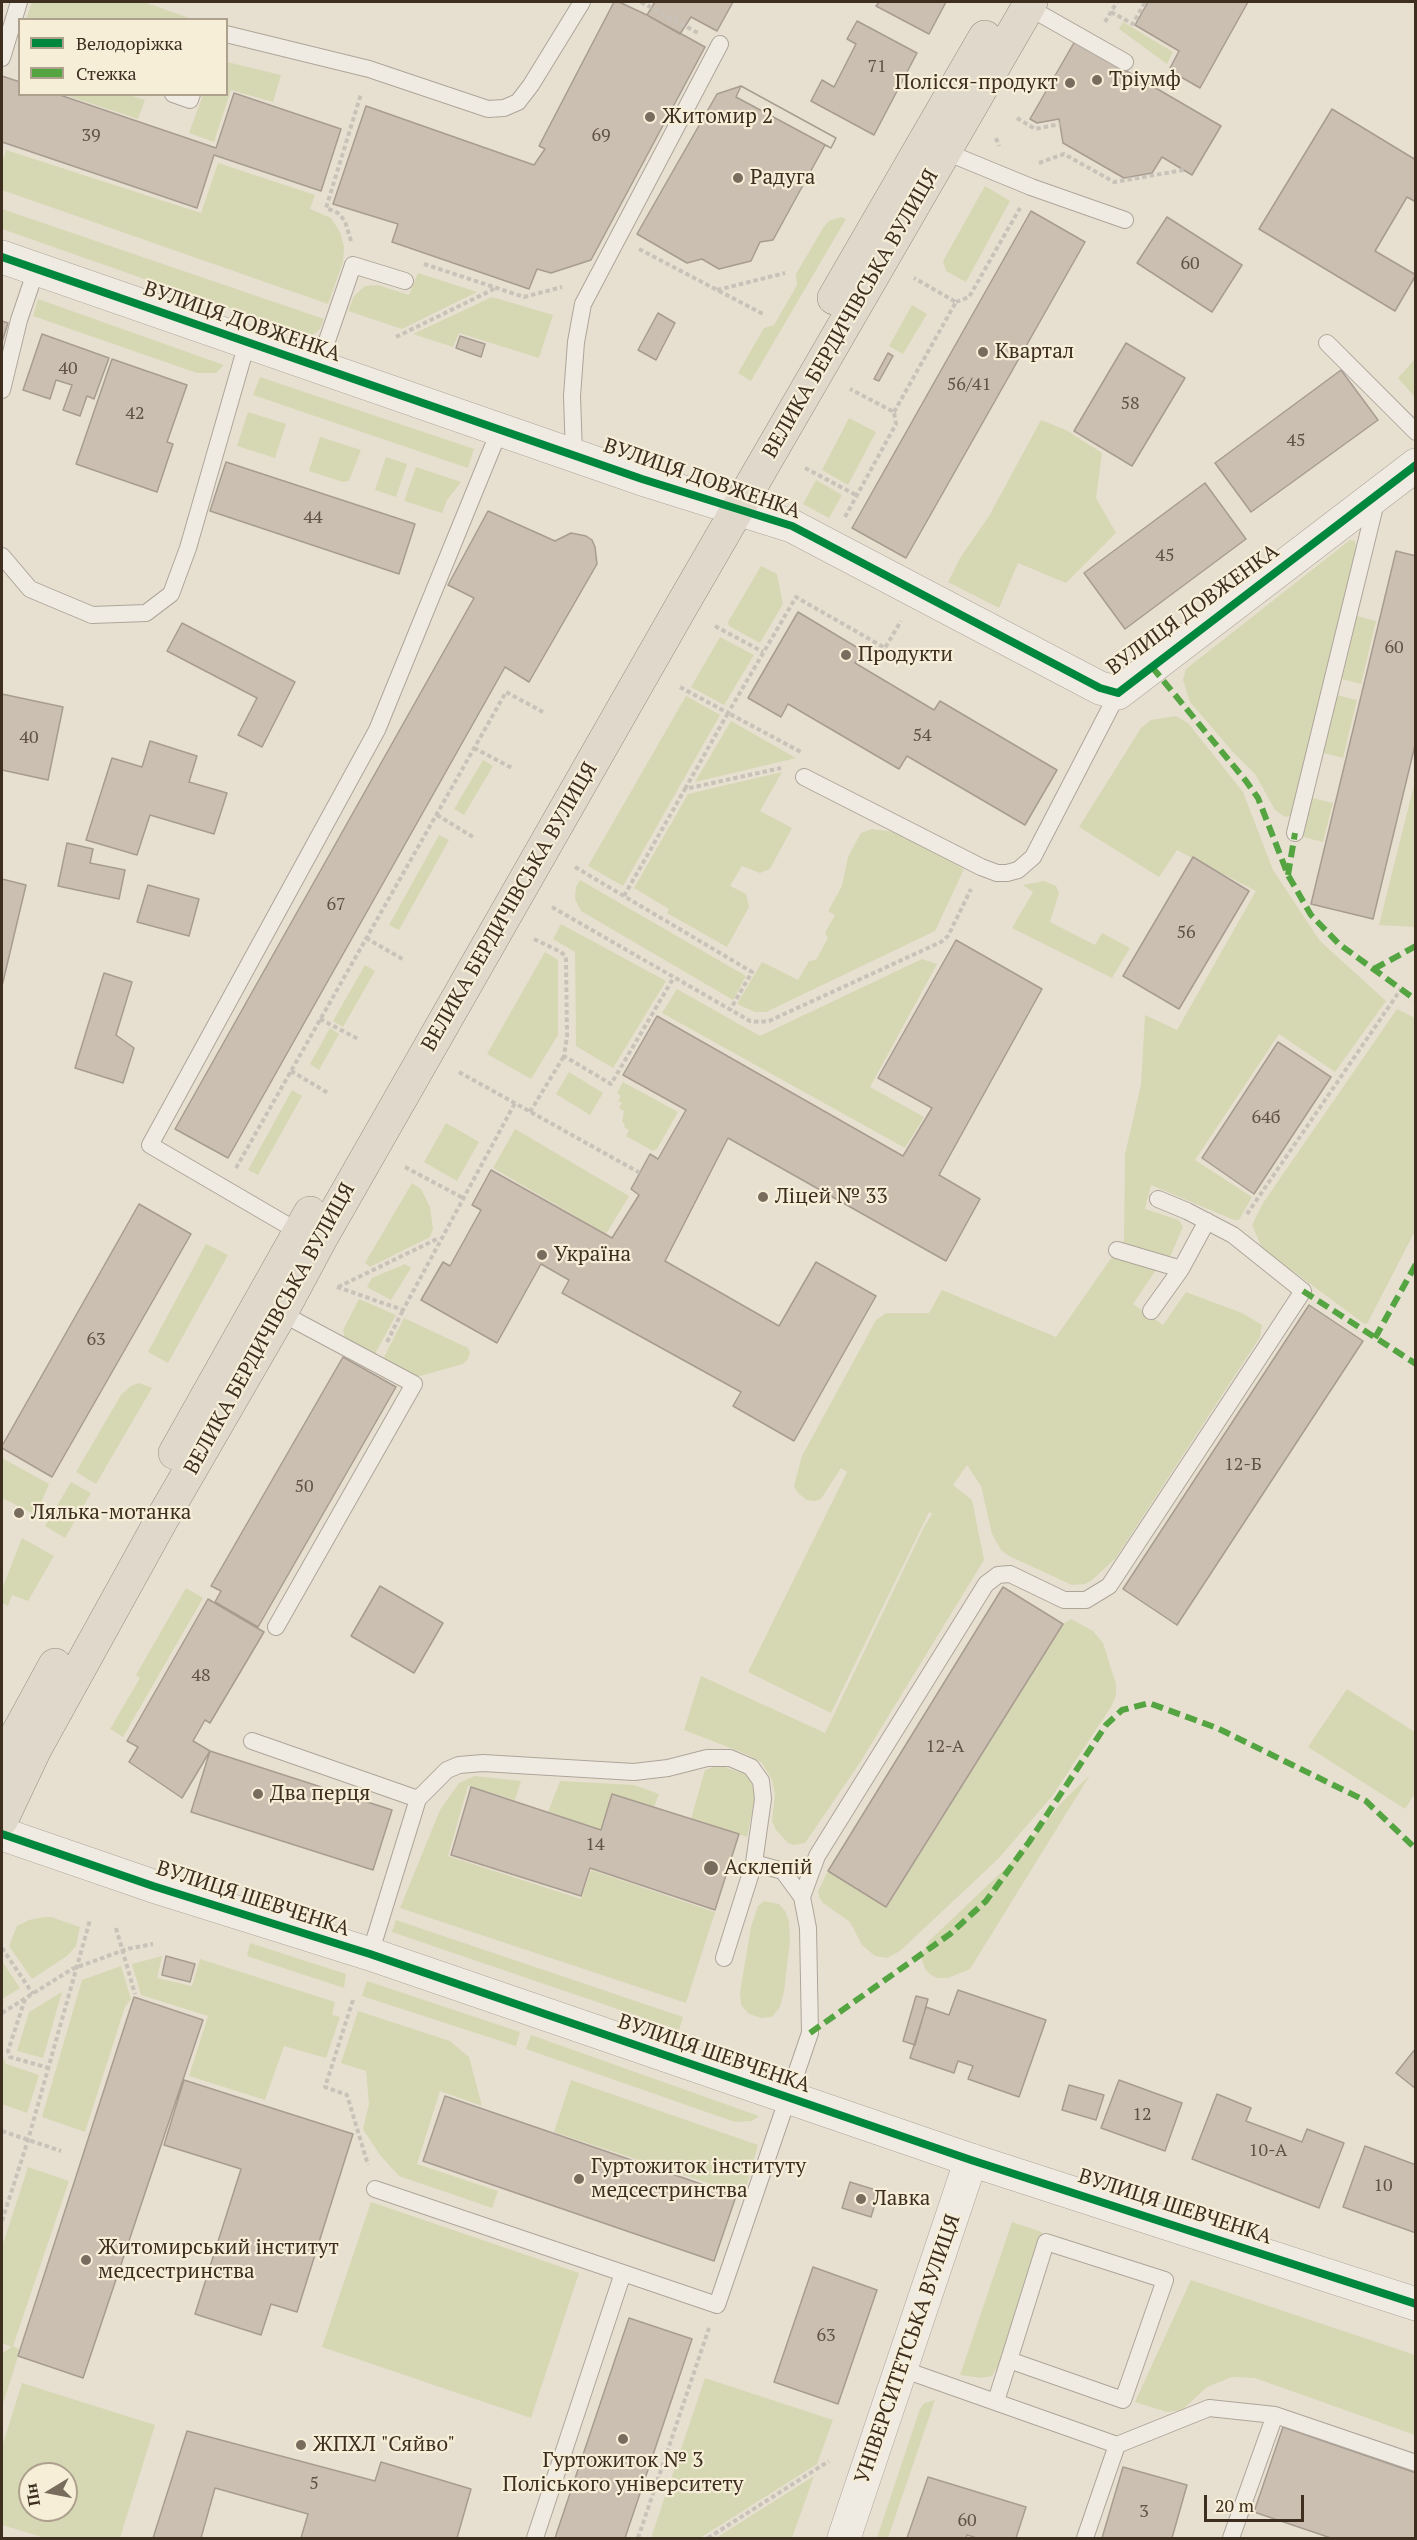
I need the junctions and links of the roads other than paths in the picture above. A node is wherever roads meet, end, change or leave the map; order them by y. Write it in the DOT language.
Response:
graph roads {
  1 [pos="19,2"];
  2 [pos="582,2"];
  3 [pos="1022,3"];
  4 [pos="228,34"];
  5 [pos="9,42"];
  6 [pos="720,45"];
  7 [pos="2,58"];
  8 [pos="1125,62"];
  9 [pos="179,96"];
  10 [pos="191,96"];
  11 [pos="946,152"];
  12 [pos="1125,220"];
  13 [pos="2,257"];
  14 [pos="36,270"];
  15 [pos="405,281"];
  16 [pos="247,343"];
  17 [pos="1327,343"];
  18 [pos="318,367"];
  19 [pos="2,390"];
  20 [pos="500,429"];
  21 [pos="1416,432"];
  22 [pos="574,454"];
  23 [pos="1416,465"];
  24 [pos="1378,494"];
  25 [pos="727,506"];
  26 [pos="2,556"];
  27 [pos="1118,693"];
  28 [pos="804,777"];
  29 [pos="1295,833"];
  30 [pos="1158,1199"];
  31 [pos="1207,1221"];
  32 [pos="299,1232"];
  33 [pos="1117,1250"];
  34 [pos="1181,1269"];
  35 [pos="1151,1311"];
  36 [pos="281,1313"];
  37 [pos="276,1627"];
  38 [pos="252,1741"];
  39 [pos="2,1762"];
  40 [pos="417,1799"];
  41 [pos="2,1819"];
  42 [pos="2,1834"];
  43 [pos="754,1863"];
  44 [pos="802,1897"];
  45 [pos="370,1954"];
  46 [pos="724,1958"];
  47 [pos="789,2099"];
  48 [pos="971,2160"];
  49 [pos="375,2189"];
  50 [pos="623,2273"];
  51 [pos="1416,2304"];
  52 [pos="1009,2360"];
  53 [pos="902,2369"];
  54 [pos="996,2401"];
  55 [pos="1275,2415"];
  56 [pos="1117,2445"];
  57 [pos="1416,2463"];
  58 [pos="535,2538"];
  59 [pos="844,2538"];
  60 [pos="1085,2538"];
  61 [pos="1231,2538"];
  1 -- 5 [label="lane"];
  2 -- 4 [label="lane"];
  3 -- 8 [label="lane"];
  3 -- 11 [label="highway, ВЕЛИКА БЕРДИЧІВСЬКА ВУЛИЦЯ"];
  3 -- 25 [label="highway, ВЕЛИКА БЕРДИЧІВСЬКА ВУЛИЦЯ"];
  5 -- 7 [label="lane"];
  6 -- 22 [label="lane"];
  9 -- 10 [label="lane"];
  11 -- 12 [label="lane"];
  11 -- 25 [label="highway, ВЕЛИКА БЕРДИЧІВСЬКА ВУЛИЦЯ"];
  13 -- 14 [label="street, ВУЛИЦЯ ДОВЖЕНКА"];
  14 -- 16 [label="street, ВУЛИЦЯ ДОВЖЕНКА"];
  14 -- 19 [label="lane"];
  15 -- 18 [label="lane"];
  16 -- 18 [label="street, ВУЛИЦЯ ДОВЖЕНКА"];
  16 -- 26 [label="lane"];
  17 -- 21 [label="lane"];
  18 -- 20 [label="street, ВУЛИЦЯ ДОВЖЕНКА"];
  20 -- 22 [label="street, ВУЛИЦЯ ДОВЖЕНКА"];
  20 -- 32 [label="lane"];
  22 -- 25 [label="street, ВУЛИЦЯ ДОВЖЕНКА"];
  23 -- 24 [label="street, ВУЛИЦЯ ДОВЖЕНКА"];
  24 -- 27 [label="street, ВУЛИЦЯ ДОВЖЕНКА"];
  24 -- 29 [label="lane"];
  25 -- 27 [label="street, ВУЛИЦЯ ДОВЖЕНКА"];
  25 -- 32 [label="highway, ВЕЛИКА БЕРДИЧІВСЬКА ВУЛИЦЯ"];
  25 -- 36 [label="highway, ВЕЛИКА БЕРДИЧІВСЬКА ВУЛИЦЯ"];
  27 -- 28 [label="lane"];
  30 -- 31 [label="lane"];
  31 -- 34 [label="lane"];
  31 -- 44 [label="lane"];
  32 -- 39 [label="highway, ВЕЛИКА БЕРДИЧІВСЬКА ВУЛИЦЯ"];
  33 -- 34 [label="lane"];
  34 -- 35 [label="lane"];
  36 -- 37 [label="lane"];
  36 -- 41 [label="highway, ВЕЛИКА БЕРДИЧІВСЬКА ВУЛИЦЯ"];
  38 -- 40 [label="lane"];
  40 -- 43 [label="lane"];
  40 -- 45 [label="lane"];
  42 -- 45 [label="street, ВУЛИЦЯ ШЕВЧЕНКА"];
  43 -- 44 [label="lane"];
  43 -- 46 [label="lane"];
  44 -- 47 [label="lane"];
  45 -- 47 [label="street, ВУЛИЦЯ ШЕВЧЕНКА"];
  47 -- 48 [label="street, ВУЛИЦЯ ШЕВЧЕНКА"];
  47 -- 50 [label="lane"];
  48 -- 51 [label="street, ВУЛИЦЯ ШЕВЧЕНКА"];
  48 -- 53 [label="street, УНІВЕРСИТЕТСЬКА ВУЛИЦЯ"];
  49 -- 50 [label="lane"];
  50 -- 58 [label="lane"];
  52 -- 52 [label="lane"];
  52 -- 54 [label="lane"];
  53 -- 54 [label="lane"];
  53 -- 59 [label="street, УНІВЕРСИТЕТСЬКА ВУЛИЦЯ"];
  54 -- 56 [label="lane"];
  55 -- 56 [label="lane"];
  55 -- 57 [label="lane"];
  55 -- 61 [label="lane"];
  56 -- 60 [label="lane"];
}
